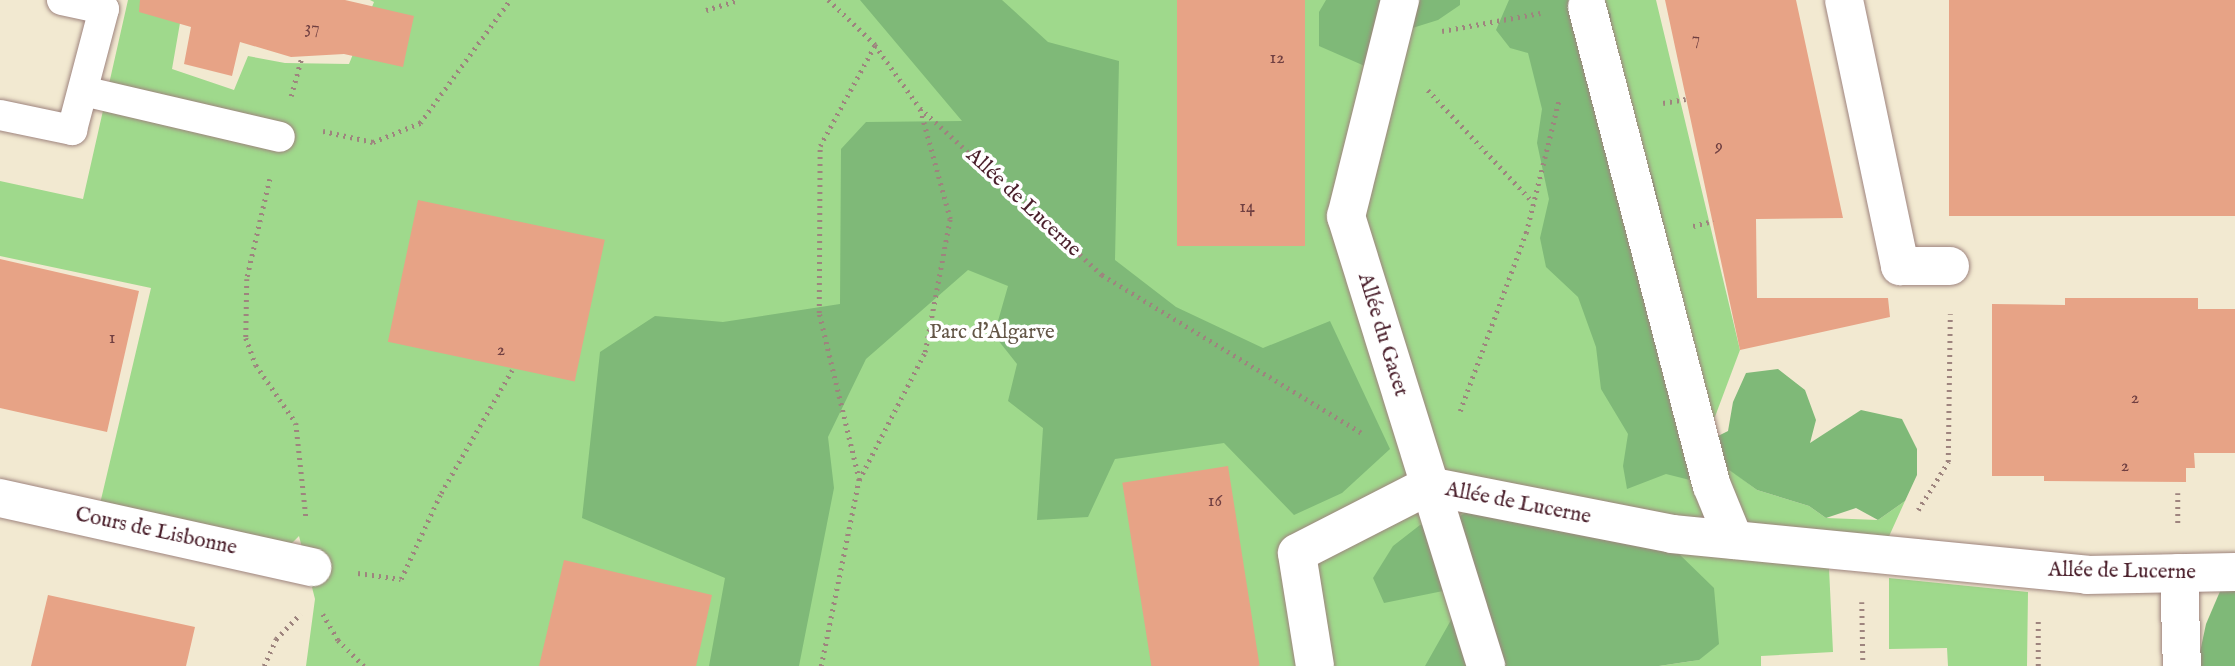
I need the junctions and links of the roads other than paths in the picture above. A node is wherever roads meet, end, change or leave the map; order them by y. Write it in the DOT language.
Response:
graph roads {
  1 [pos="62,0"];
  2 [pos="1401,0"];
  3 [pos="1844,0"];
  4 [pos="1587,7"];
  5 [pos="83,91"];
  6 [pos="0,115"];
  7 [pos="280,137"];
  8 [pos="1950,266"];
  9 [pos="1428,486"];
  10 [pos="0,498"];
  11 [pos="1734,540"];
  12 [pos="2235,572"];
  13 [pos="2179,573"];
  14 [pos="313,583"];
  15 [pos="1315,666"];
  16 [pos="1486,666"];
  17 [pos="2182,666"];
  1 -- 5 [label="lane"];
  2 -- 9 [label="street, Allée du Gacet"];
  3 -- 8 [label="street"];
  4 -- 11 [label="street"];
  5 -- 6 [label="lane"];
  5 -- 7 [label="lane"];
  9 -- 11 [label="street, Allée de Lucerne"];
  9 -- 15 [label="street"];
  9 -- 16 [label="street, Allée du Gacet"];
  10 -- 14 [label="street, Cours de Lisbonne"];
  11 -- 13 [label="street, Allée de Lucerne"];
  12 -- 13 [label="street, Allée de Lucerne"];
  13 -- 17 [label="street"];
}
